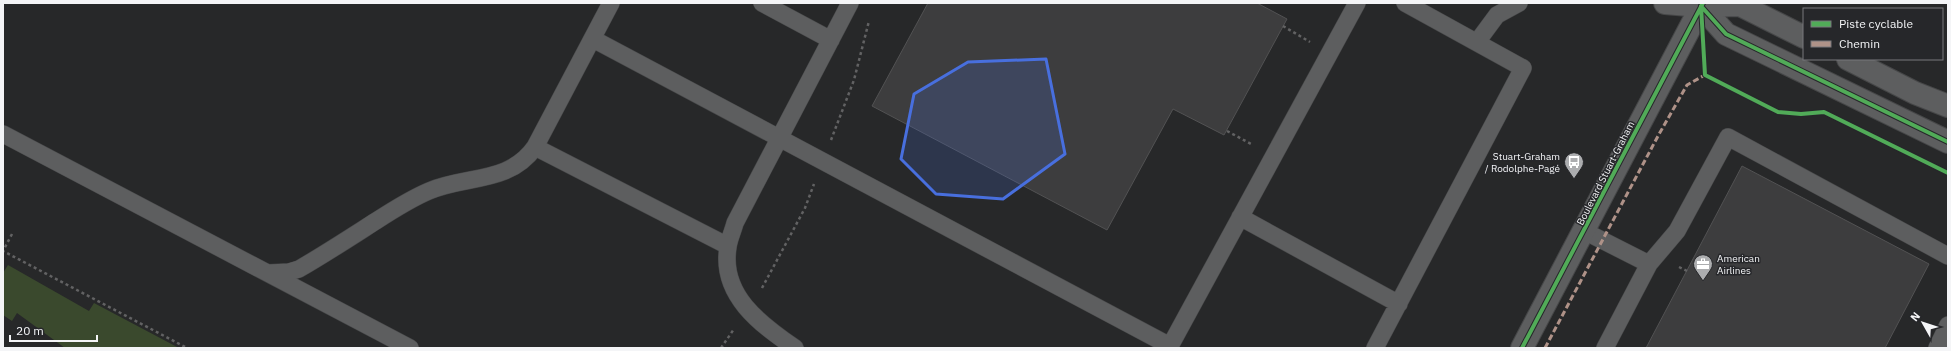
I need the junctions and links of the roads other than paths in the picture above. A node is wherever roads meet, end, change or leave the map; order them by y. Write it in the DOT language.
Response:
graph roads {
  1 [pos="611,3"];
  2 [pos="762,3"];
  3 [pos="850,3"];
  4 [pos="1357,3"];
  5 [pos="1405,3"];
  6 [pos="1519,3"];
  7 [pos="1665,3"];
  8 [pos="1702,4"];
  9 [pos="1803,36"];
  10 [pos="593,39"];
  11 [pos="831,40"];
  12 [pos="1477,42"];
  13 [pos="1850,60"];
  14 [pos="1948,106"];
  15 [pos="3,134"];
  16 [pos="779,139"];
  17 [pos="1948,142"];
  18 [pos="535,147"];
  19 [pos="1240,217"];
  20 [pos="1584,231"];
  21 [pos="728,246"];
  22 [pos="1948,256"];
  23 [pos="1649,264"];
  24 [pos="267,273"];
  25 [pos="1398,304"];
  26 [pos="1948,324"];
  27 [pos="1170,347"];
  28 [pos="410,348"];
  29 [pos="796,348"];
  30 [pos="1375,348"];
  31 [pos="1522,348"];
  32 [pos="1605,348"];
  33 [pos="1937,348"];
  1 -- 10 [label="lane"];
  2 -- 11 [label="lane"];
  3 -- 11 [label="lane"];
  4 -- 19 [label="lane"];
  5 -- 12 [label="lane"];
  6 -- 12 [label="lane"];
  7 -- 8 [label="street"];
  8 -- 9 [label="street"];
  8 -- 17 [label="street"];
  8 -- 20 [label="street, Boulevard Stuart-Graham"];
  10 -- 16 [label="lane"];
  10 -- 18 [label="lane"];
  11 -- 16 [label="lane"];
  12 -- 25 [label="lane"];
  13 -- 14 [label="street"];
  15 -- 24 [label="lane"];
  16 -- 21 [label="lane"];
  16 -- 27 [label="lane"];
  18 -- 21 [label="lane"];
  18 -- 24 [label="lane"];
  19 -- 25 [label="lane"];
  19 -- 27 [label="lane"];
  20 -- 23 [label="lane"];
  20 -- 31 [label="street, Boulevard Stuart-Graham"];
  21 -- 29 [label="lane"];
  22 -- 23 [label="lane"];
  23 -- 32 [label="lane"];
  24 -- 28 [label="lane"];
  25 -- 30 [label="lane"];
  26 -- 33 [label="lane"];
}
